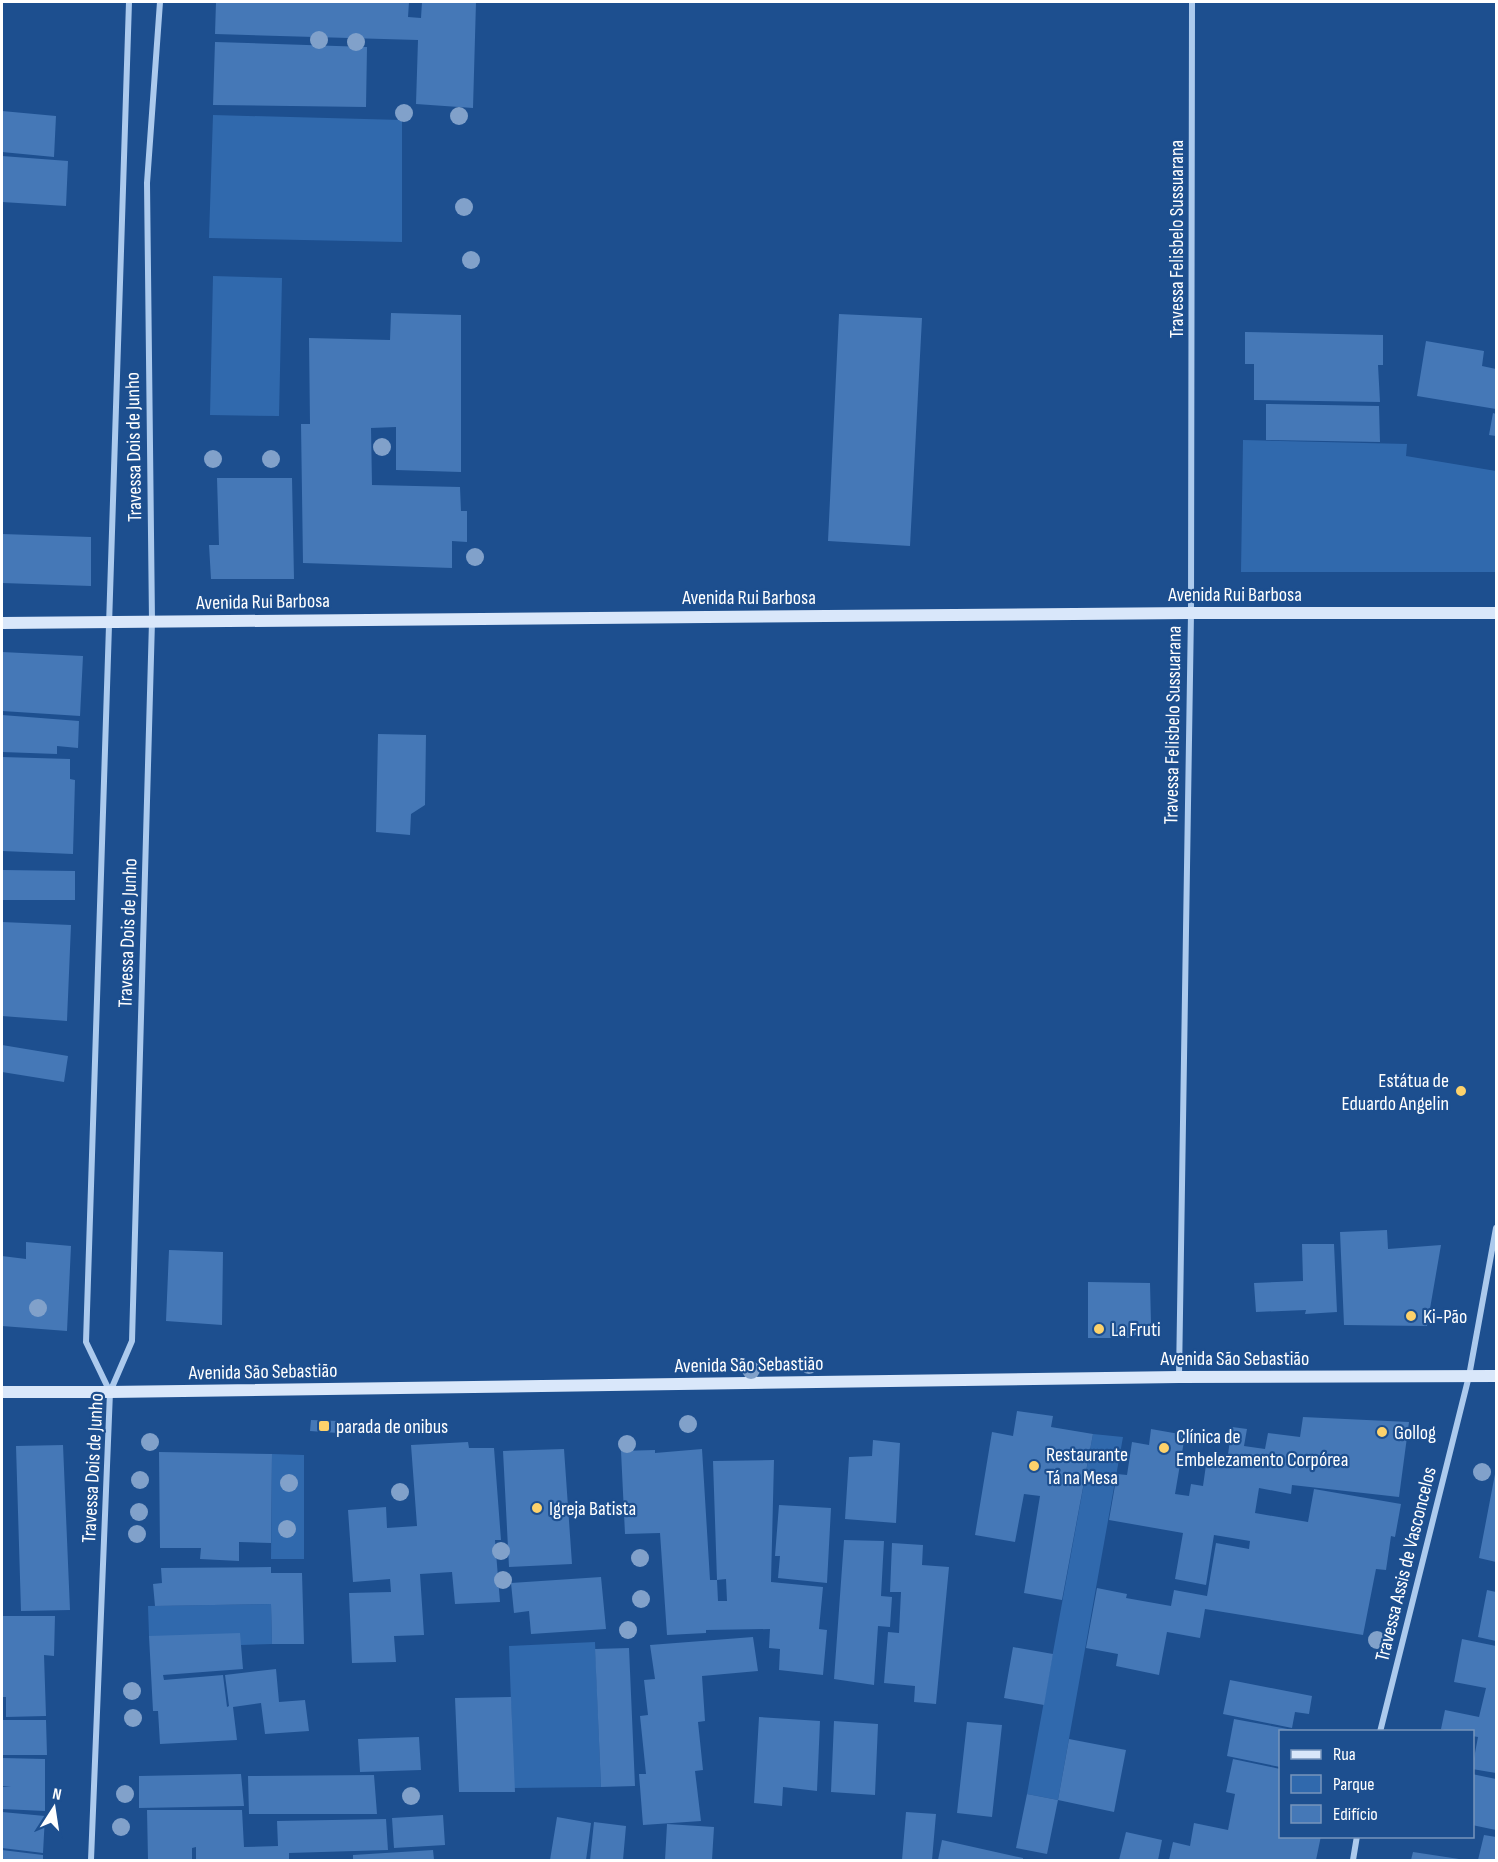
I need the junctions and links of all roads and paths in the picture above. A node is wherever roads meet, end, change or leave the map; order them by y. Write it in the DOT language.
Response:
graph roads {
  1 [pos="129,2"];
  2 [pos="159,2"];
  3 [pos="1192,2"];
  4 [pos="1191,613"];
  5 [pos="1497,613"];
  6 [pos="110,621"];
  7 [pos="152,621"];
  8 [pos="2,623"];
  9 [pos="1497,1228"];
  10 [pos="1469,1376"];
  11 [pos="1497,1376"];
  12 [pos="1179,1377"];
  13 [pos="2,1392"];
  14 [pos="110,1392"];
  15 [pos="1380,1730"];
  16 [pos="1357,1838"];
  17 [pos="91,1860"];
  18 [pos="1353,1860"];
  1 -- 6 [label="street"];
  2 -- 7 [label="street, Travessa Dois de Junho"];
  3 -- 4 [label="street, Travessa Felisbelo Sussuarana"];
  4 -- 5 [label="main road, Avenida Rui Barbosa"];
  4 -- 7 [label="main road, Avenida Rui Barbosa"];
  4 -- 12 [label="street, Travessa Felisbelo Sussuarana"];
  6 -- 7 [label="main road, Avenida Rui Barbosa"];
  6 -- 8 [label="main road, Avenida Rui Barbosa"];
  6 -- 14 [label="street"];
  7 -- 14 [label="street, Travessa Dois de Junho"];
  9 -- 10 [label="street, Travessa Assis de Vasconcelos"];
  10 -- 11 [label="main road, Avenida São Sebastião"];
  10 -- 12 [label="main road, Avenida São Sebastião"];
  10 -- 15 [label="street, Travessa Assis de Vasconcelos"];
  12 -- 14 [label="main road, Avenida São Sebastião"];
  13 -- 14 [label="main road, Avenida São Sebastião"];
  14 -- 17 [label="street, Travessa Dois de Junho"];
  16 -- 18 [label="street"];
}
